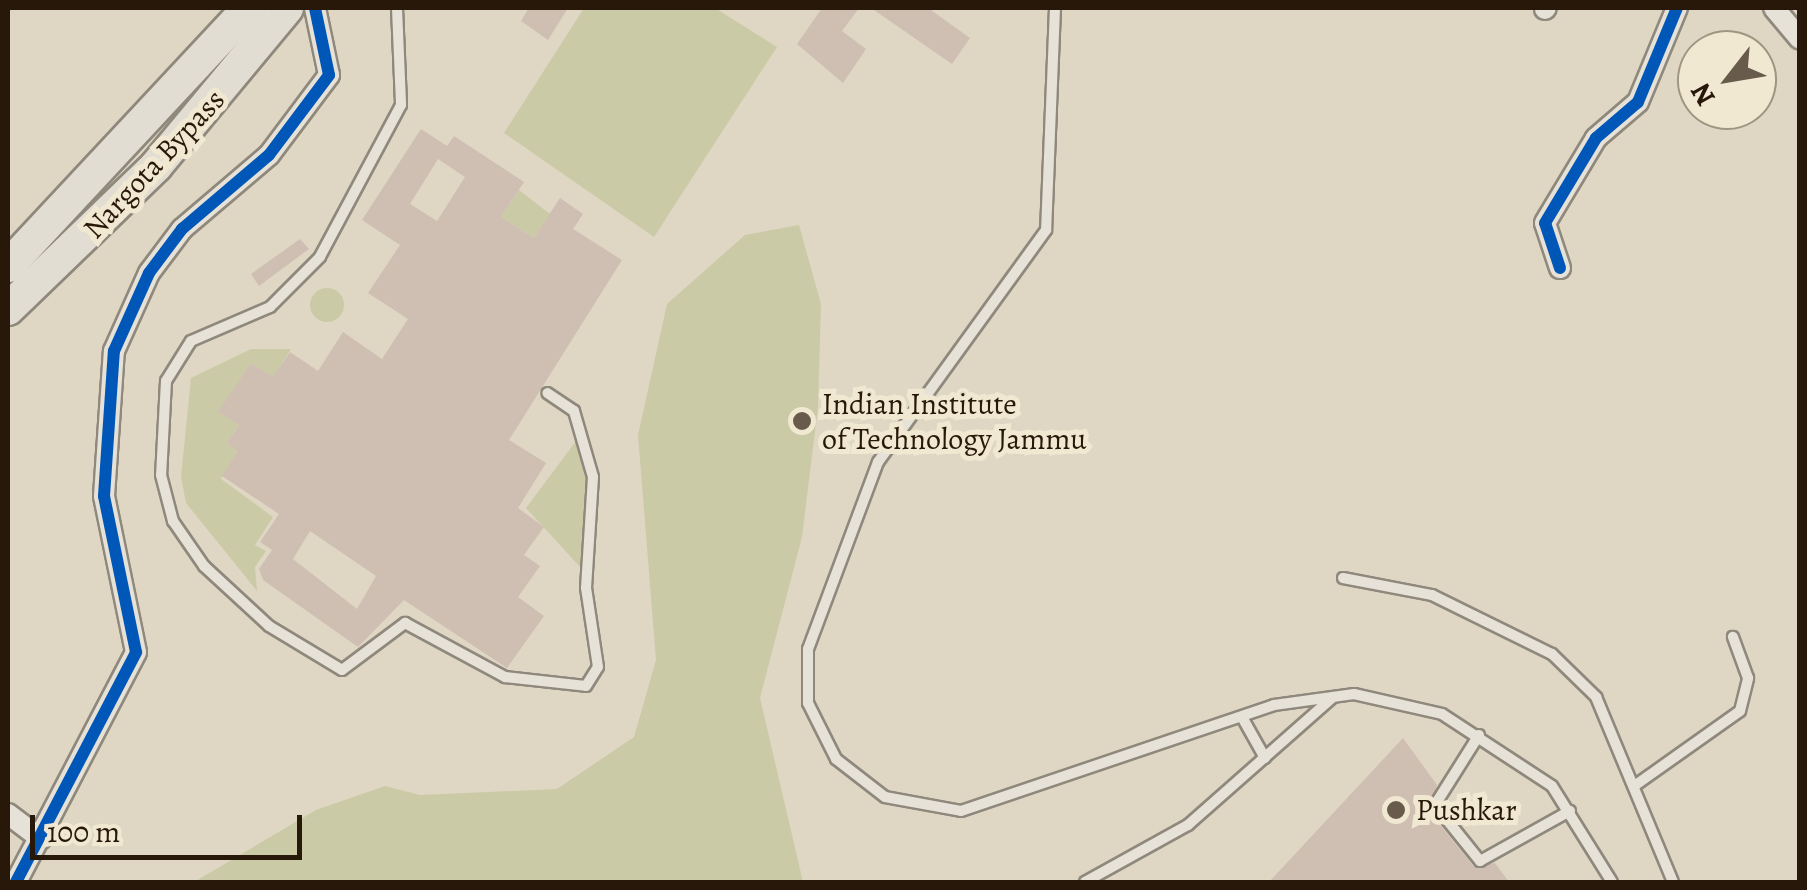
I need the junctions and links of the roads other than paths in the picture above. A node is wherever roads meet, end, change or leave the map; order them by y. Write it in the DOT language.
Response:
graph roads {
  1 [pos="315,8"];
  2 [pos="397,8"];
  3 [pos="1055,8"];
  4 [pos="1677,8"];
  5 [pos="1774,8"];
  6 [pos="261,16"];
  7 [pos="1800,40"];
  8 [pos="8,266"];
  9 [pos="1560,268"];
  10 [pos="8,309"];
  11 [pos="547,393"];
  12 [pos="1343,578"];
  13 [pos="1732,636"];
  14 [pos="1334,697"];
  15 [pos="1242,717"];
  16 [pos="1479,735"];
  17 [pos="1264,758"];
  18 [pos="1637,784"];
  19 [pos="1570,811"];
  20 [pos="8,814"];
  21 [pos="41,839"];
  22 [pos="16,882"];
  23 [pos="1085,882"];
  24 [pos="1612,882"];
  25 [pos="1671,882"];
  1 -- 21 [label="street"];
  2 -- 11 [label="lane"];
  3 -- 15 [label="lane"];
  4 -- 9 [label="street"];
  5 -- 7 [label="street"];
  6 -- 8 [label="highway, Nargota Bypass"];
  6 -- 10 [label="highway, Nargota Bypass"];
  12 -- 18 [label="lane"];
  13 -- 18 [label="lane"];
  14 -- 15 [label="lane"];
  14 -- 16 [label="lane"];
  14 -- 17 [label="lane"];
  15 -- 17 [label="lane"];
  16 -- 19 [label="lane"];
  16 -- 19 [label="lane"];
  17 -- 23 [label="lane"];
  18 -- 25 [label="lane"];
  19 -- 24 [label="lane"];
  20 -- 21 [label="street"];
  21 -- 22 [label="street"];
}
